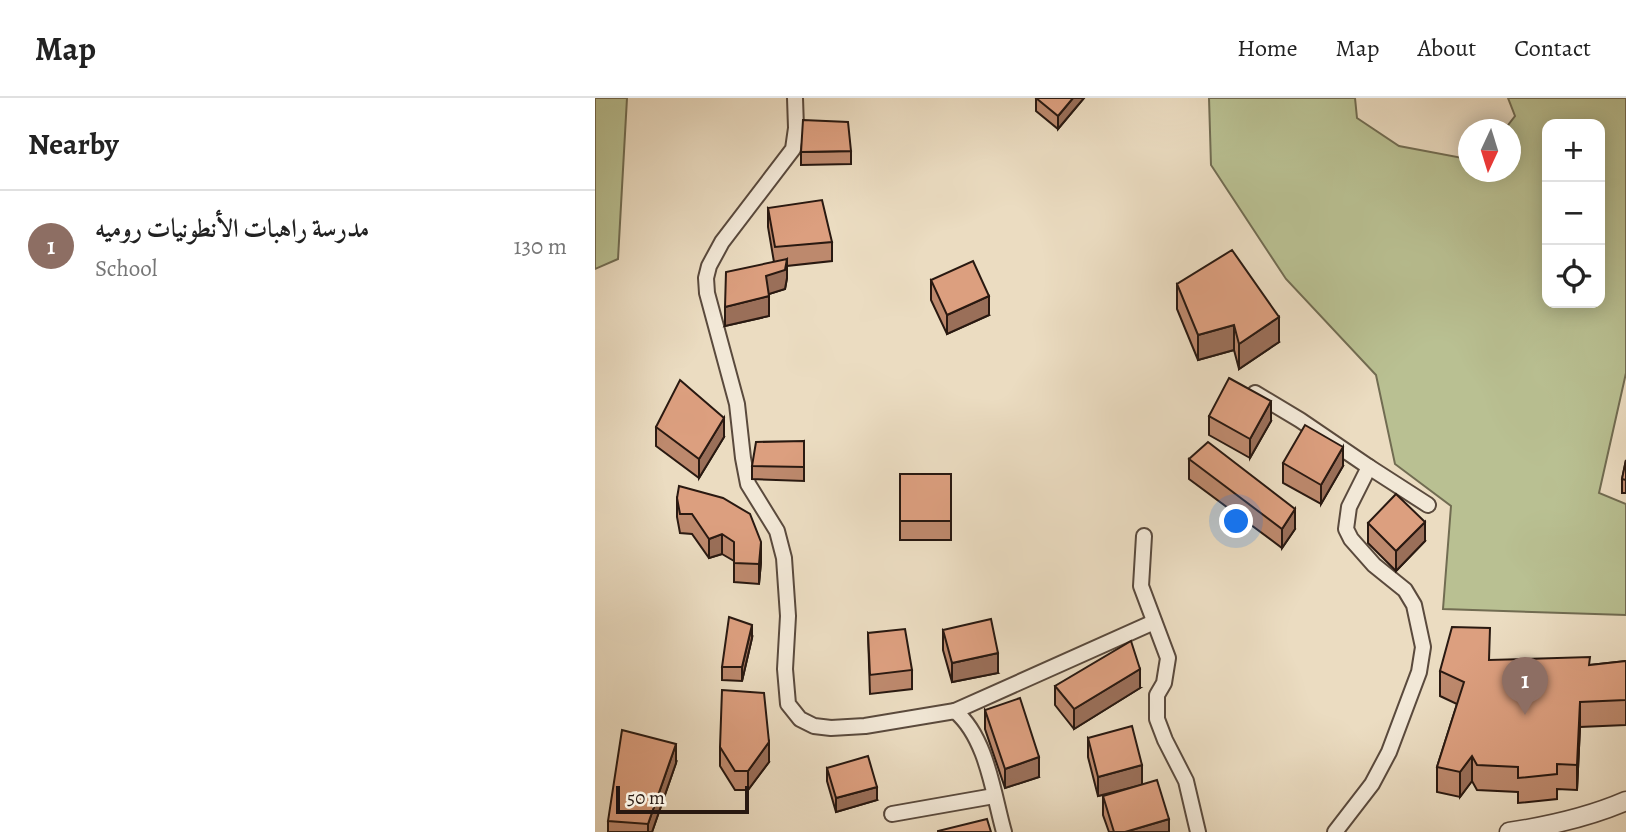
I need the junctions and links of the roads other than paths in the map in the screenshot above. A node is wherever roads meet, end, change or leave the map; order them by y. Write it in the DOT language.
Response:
graph roads {
  1 [pos="795,98"];
  2 [pos="1244,387"];
  3 [pos="1369,467"];
  4 [pos="1428,505"];
  5 [pos="1144,536"];
  6 [pos="1154,622"];
  7 [pos="955,711"];
  8 [pos="994,796"];
  9 [pos="1626,801"];
  10 [pos="892,814"];
  11 [pos="1004,832"];
  12 [pos="1198,832"];
  13 [pos="1335,832"];
  14 [pos="1509,832"];
  1 -- 7 [label="street"];
  2 -- 3 [label="street"];
  3 -- 4 [label="street"];
  3 -- 13 [label="street"];
  5 -- 6 [label="street"];
  6 -- 7 [label="street"];
  6 -- 12 [label="street"];
  7 -- 8 [label="street"];
  8 -- 10 [label="street"];
  8 -- 11 [label="street"];
  9 -- 14 [label="street"];
}
